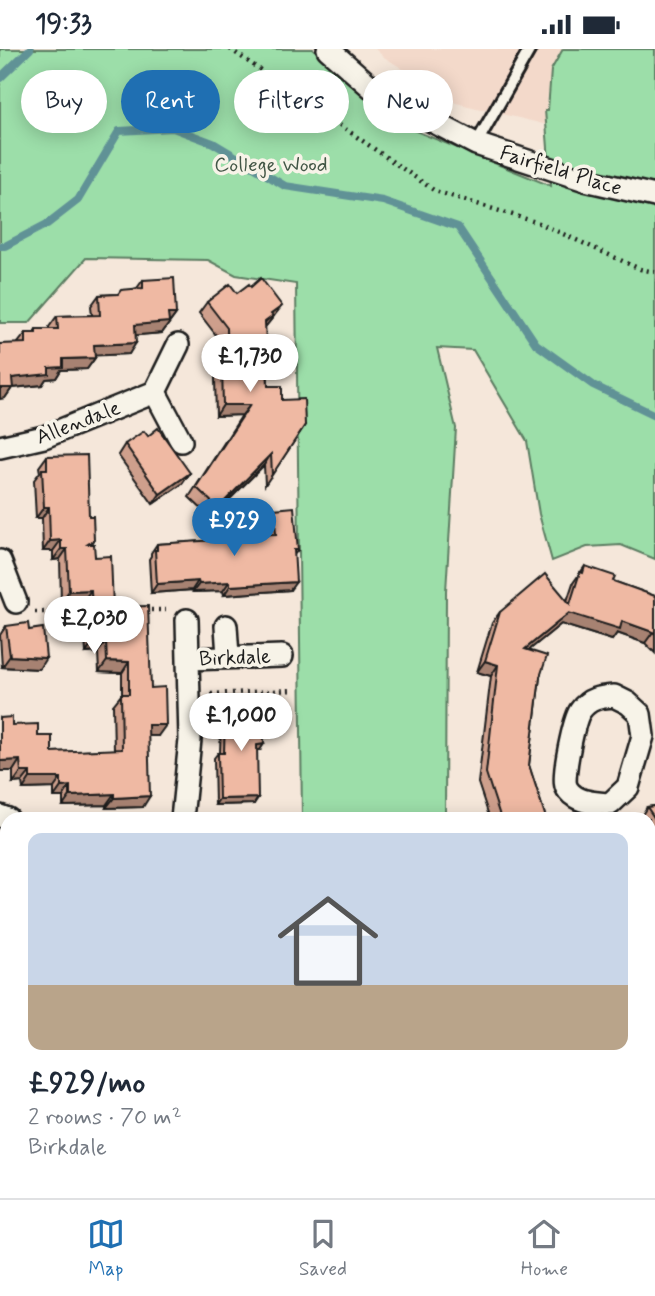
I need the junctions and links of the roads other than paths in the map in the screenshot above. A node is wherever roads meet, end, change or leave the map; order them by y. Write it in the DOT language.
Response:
graph roads {
  1 [pos="328,49"];
  2 [pos="530,49"];
  3 [pos="476,143"];
  4 [pos="655,196"];
  5 [pos="178,345"];
  6 [pos="155,392"];
  7 [pos="181,441"];
  8 [pos="0,447"];
  9 [pos="0,561"];
  10 [pos="16,602"];
  11 [pos="187,620"];
  12 [pos="226,626"];
  13 [pos="228,656"];
  14 [pos="282,656"];
  15 [pos="188,659"];
  16 [pos="646,766"];
  17 [pos="183,812"];
  1 -- 3 [label="street, Fairfield Place"];
  2 -- 3 [label="lane"];
  3 -- 4 [label="street, Fairfield Place"];
  5 -- 6 [label="street"];
  6 -- 7 [label="street"];
  6 -- 8 [label="street, Allendale"];
  9 -- 10 [label="street"];
  11 -- 15 [label="street, Birkdale"];
  12 -- 13 [label="street"];
  13 -- 14 [label="street, Birkdale"];
  13 -- 15 [label="street, Birkdale"];
  15 -- 17 [label="street, Birkdale"];
  16 -- 16 [label="street"];
}
